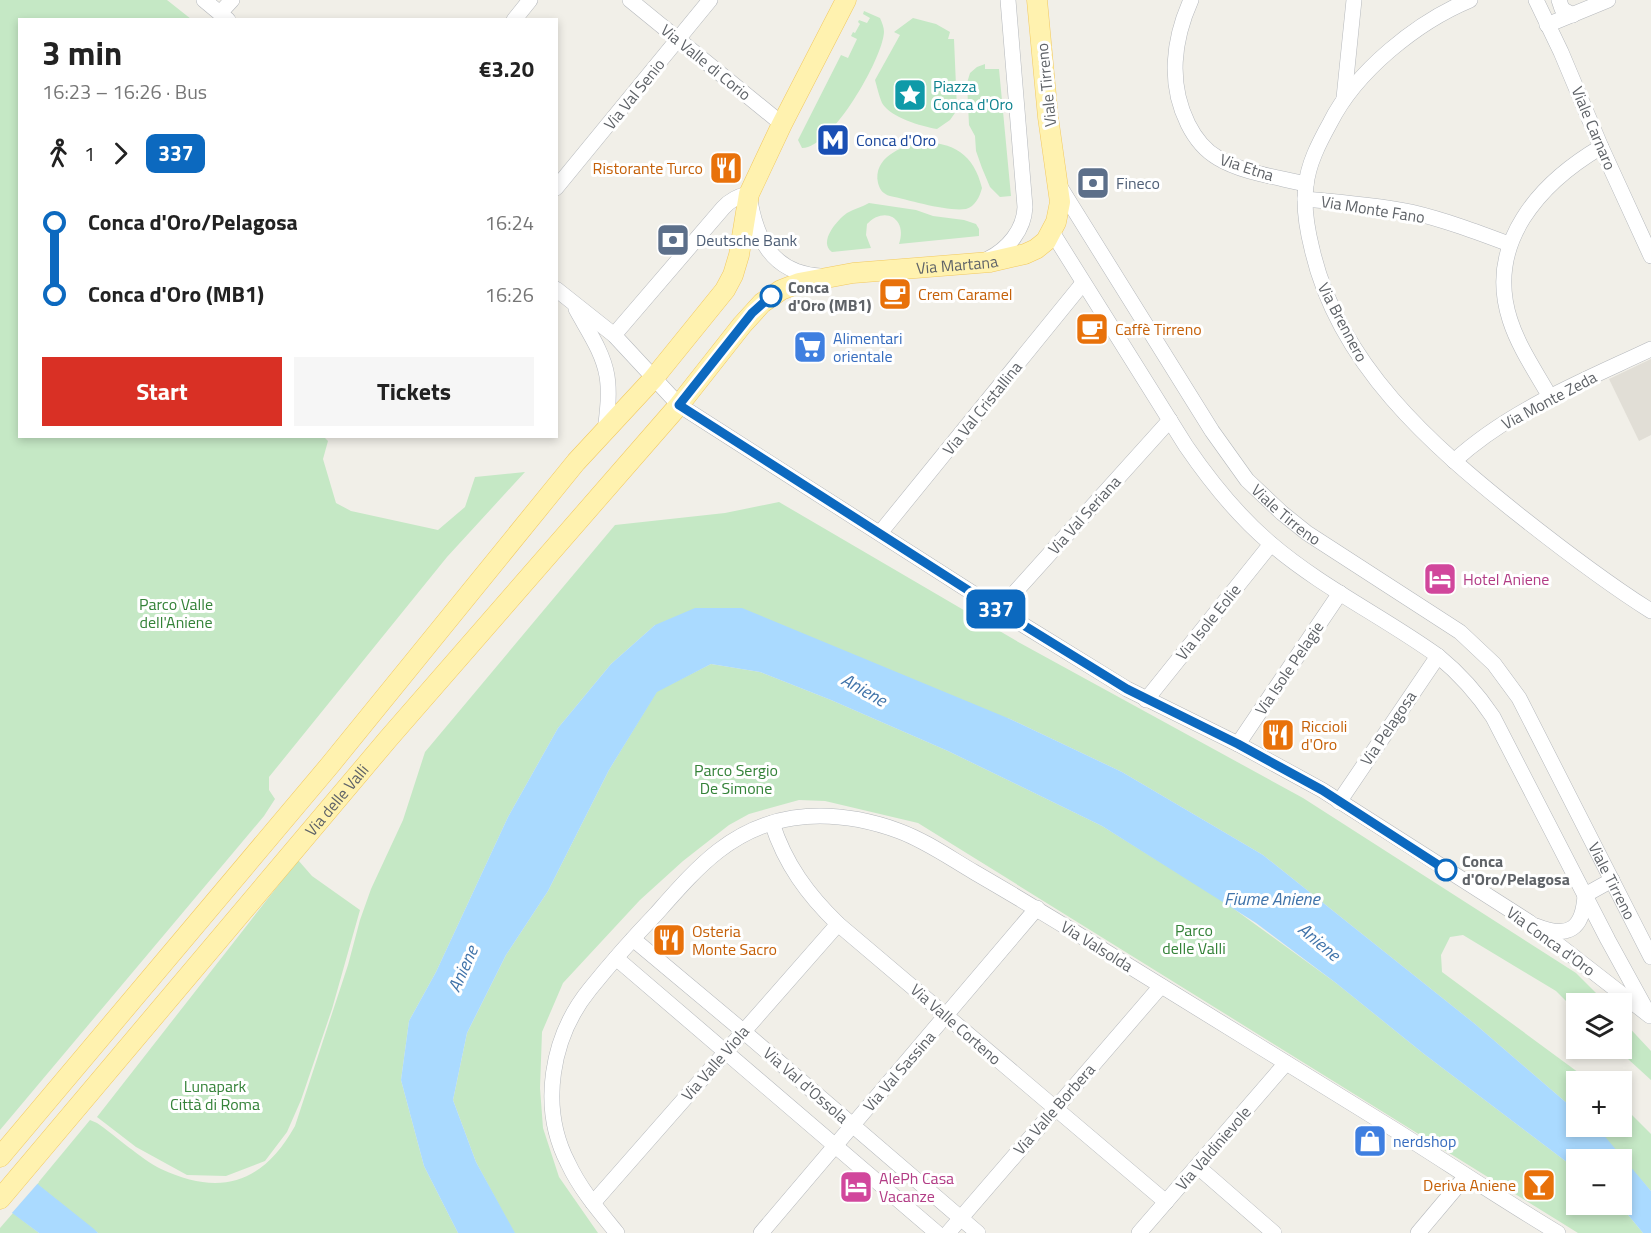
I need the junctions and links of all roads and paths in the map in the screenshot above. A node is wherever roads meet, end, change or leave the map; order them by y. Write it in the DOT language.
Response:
graph roads {
  1 [pos="204,0"];
  2 [pos="232,0"];
  3 [pos="530,0"];
  4 [pos="630,0"];
  5 [pos="710,0"];
  6 [pos="846,0"];
  7 [pos="1008,0"];
  8 [pos="1037,0"];
  9 [pos="1191,0"];
  10 [pos="1354,0"];
  11 [pos="1470,0"];
  12 [pos="1536,0"];
  13 [pos="1559,0"];
  14 [pos="1608,0"];
  15 [pos="1573,15"];
  16 [pos="224,16"];
  17 [pos="516,18"];
  18 [pos="1547,25"];
  19 [pos="678,40"];
  20 [pos="1344,98"];
  21 [pos="782,124"];
  22 [pos="1601,147"];
  23 [pos="558,186"];
  24 [pos="1060,187"];
  25 [pos="1305,192"];
  26 [pos="749,194"];
  27 [pos="1052,232"];
  28 [pos="1509,244"];
  29 [pos="1651,256"];
  30 [pos="977,264"];
  31 [pos="853,273"];
  32 [pos="1083,283"];
  33 [pos="558,291"];
  34 [pos="573,304"];
  35 [pos="614,335"];
  36 [pos="1651,349"];
  37 [pos="653,379"];
  38 [pos="1551,397"];
  39 [pos="679,405"];
  40 [pos="1170,420"];
  41 [pos="605,432"];
  42 [pos="1454,461"];
  43 [pos="880,533"];
  44 [pos="1271,544"];
  45 [pos="1340,593"];
  46 [pos="999,610"];
  47 [pos="1651,611"];
  48 [pos="1438,656"];
  49 [pos="1146,700"];
  50 [pos="1238,744"];
  51 [pos="1339,802"];
  52 [pos="772,824"];
  53 [pos="1612,880"];
  54 [pos="1585,895"];
  55 [pos="1037,908"];
  56 [pos="1529,922"];
  57 [pos="838,924"];
  58 [pos="633,939"];
  59 [pos="1651,957"];
  60 [pos="616,958"];
  61 [pos="1161,986"];
  62 [pos="946,1015"];
  63 [pos="1651,1016"];
  64 [pos="743,1031"];
  65 [pos="725,1051"];
  66 [pos="1286,1063"];
  67 [pos="1055,1108"];
  68 [pos="851,1125"];
  69 [pos="835,1145"];
  70 [pos="0,1157"];
  71 [pos="1197,1167"];
  72 [pos="1466,1176"];
  73 [pos="0,1198"];
  74 [pos="1166,1202"];
  75 [pos="593,1203"];
  76 [pos="960,1218"];
  77 [pos="617,1233"];
  78 [pos="761,1233"];
  79 [pos="937,1233"];
  80 [pos="948,1233"];
  81 [pos="978,1233"];
  82 [pos="1139,1233"];
  83 [pos="1274,1233"];
  84 [pos="1418,1233"];
  85 [pos="1558,1233"];
  1 -- 16 [label="street"];
  2 -- 16 [label="street"];
  3 -- 17 [label="street"];
  4 -- 19 [label="street, Via Valle di Corio"];
  5 -- 19 [label="street, Via Val Senio"];
  6 -- 21 [label="main road"];
  7 -- 30 [label="street, Viale Tirreno"];
  8 -- 24 [label="main road, Viale Tirreno"];
  9 -- 25 [label="street, Via Etna"];
  10 -- 20 [label="street"];
  11 -- 20 [label="street, Via Brennero"];
  12 -- 18 [label="street, Viale Carnaro"];
  13 -- 15 [label="street"];
  14 -- 15 [label="street"];
  15 -- 18 [label="street"];
  18 -- 22 [label="street, Viale Carnaro"];
  19 -- 21 [label="street, Via Valle di Corio"];
  19 -- 23 [label="street, Via Val Senio"];
  20 -- 25 [label="street, Via Brennero"];
  21 -- 26 [label="main road"];
  22 -- 28 [label="street"];
  22 -- 29 [label="street, Viale Carnaro"];
  24 -- 27 [label="main road"];
  24 -- 53 [label="street, Viale Tirreno"];
  25 -- 28 [label="street, Via Monte Fano"];
  25 -- 42 [label="street, Via Brennero"];
  26 -- 31 [label="street"];
  26 -- 35 [label="street"];
  26 -- 37 [label="main road"];
  27 -- 30 [label="main road, Via Martana"];
  27 -- 32 [label="street, Viale Tirreno"];
  28 -- 38 [label="street"];
  30 -- 31 [label="main road, Via Martana"];
  31 -- 39 [label="main road"];
  32 -- 40 [label="street, Viale Tirreno"];
  32 -- 43 [label="street, Via Val Cristallina"];
  33 -- 34 [label="street"];
  34 -- 35 [label="street"];
  34 -- 41 [label="street"];
  35 -- 37 [label="street"];
  36 -- 38 [label="street, Via Monte Zeda"];
  37 -- 39 [label="street"];
  37 -- 41 [label="main road, Via delle Valli"];
  38 -- 42 [label="street, Via Monte Zeda"];
  39 -- 43 [label="street, Via Conca d'Oro"];
  39 -- 73 [label="main road, Via delle Valli"];
  40 -- 44 [label="street, Viale Tirreno"];
  40 -- 46 [label="street, Via Val Seriana"];
  41 -- 70 [label="main road, Via delle Valli"];
  42 -- 47 [label="street, Via Brennero"];
  43 -- 46 [label="street, Via Conca d'Oro"];
  44 -- 45 [label="street, Viale Tirreno"];
  44 -- 49 [label="street, Via Isole Eolie"];
  45 -- 48 [label="street, Viale Tirreno"];
  45 -- 50 [label="street, Via Isole Pelagie"];
  46 -- 49 [label="street, Via Conca d'Oro"];
  48 -- 51 [label="street, Via Pelagosa"];
  48 -- 54 [label="street, Viale Tirreno"];
  49 -- 50 [label="street, Via Conca d'Oro"];
  50 -- 51 [label="street, Via Conca d'Oro"];
  51 -- 56 [label="street, Via Conca d'Oro"];
  52 -- 55 [label="street, Via Valsolda"];
  52 -- 57 [label="street, Via Valle Corteno"];
  52 -- 58 [label="street, Via Valsolda"];
  53 -- 54 [label="street"];
  53 -- 59 [label="street, Viale Tirreno"];
  54 -- 56 [label="street"];
  54 -- 63 [label="street, Viale Tirreno"];
  55 -- 61 [label="street, Via Valsolda"];
  55 -- 62 [label="street, Via Val Sassina"];
  56 -- 63 [label="street, Via Conca d'Oro"];
  57 -- 62 [label="street, Via Valle Corteno"];
  57 -- 64 [label="street, Via Valle Viola"];
  58 -- 60 [label="street, Via Valsolda"];
  58 -- 64 [label="street, Via Val d'Ossola"];
  60 -- 65 [label="street, Via Val d'Ossola"];
  60 -- 75 [label="street, Via Valsolda"];
  61 -- 66 [label="street, Via Valsolda"];
  61 -- 67 [label="street, Via Valle Borbera"];
  62 -- 67 [label="street, Via Valle Corteno"];
  62 -- 68 [label="street, Via Val Sassina"];
  64 -- 65 [label="street, Via Valle Viola"];
  64 -- 68 [label="street, Via Val d'Ossola"];
  65 -- 69 [label="street, Via Val d'Ossola"];
  65 -- 75 [label="street, Via Valle Viola"];
  66 -- 71 [label="street, Via Valdinievole"];
  66 -- 72 [label="street, Via Valsolda"];
  67 -- 74 [label="street, Via Valle Corteno"];
  67 -- 76 [label="street, Via Valle Borbera"];
  68 -- 69 [label="street, Via Val Sassina"];
  68 -- 76 [label="street, Via Val d'Ossola"];
  69 -- 78 [label="street, Via Val Sassina"];
  69 -- 79 [label="street, Via Val d'Ossola"];
  71 -- 74 [label="street, Via Valdinievole"];
  71 -- 83 [label="street"];
  72 -- 84 [label="street"];
  72 -- 85 [label="street, Via Valsolda"];
  74 -- 82 [label="street, Via Valdinievole"];
  75 -- 77 [label="street, Via Valsolda"];
  76 -- 80 [label="street, Via Valle Borbera"];
  76 -- 81 [label="street, Via Val d'Ossola"];
}
